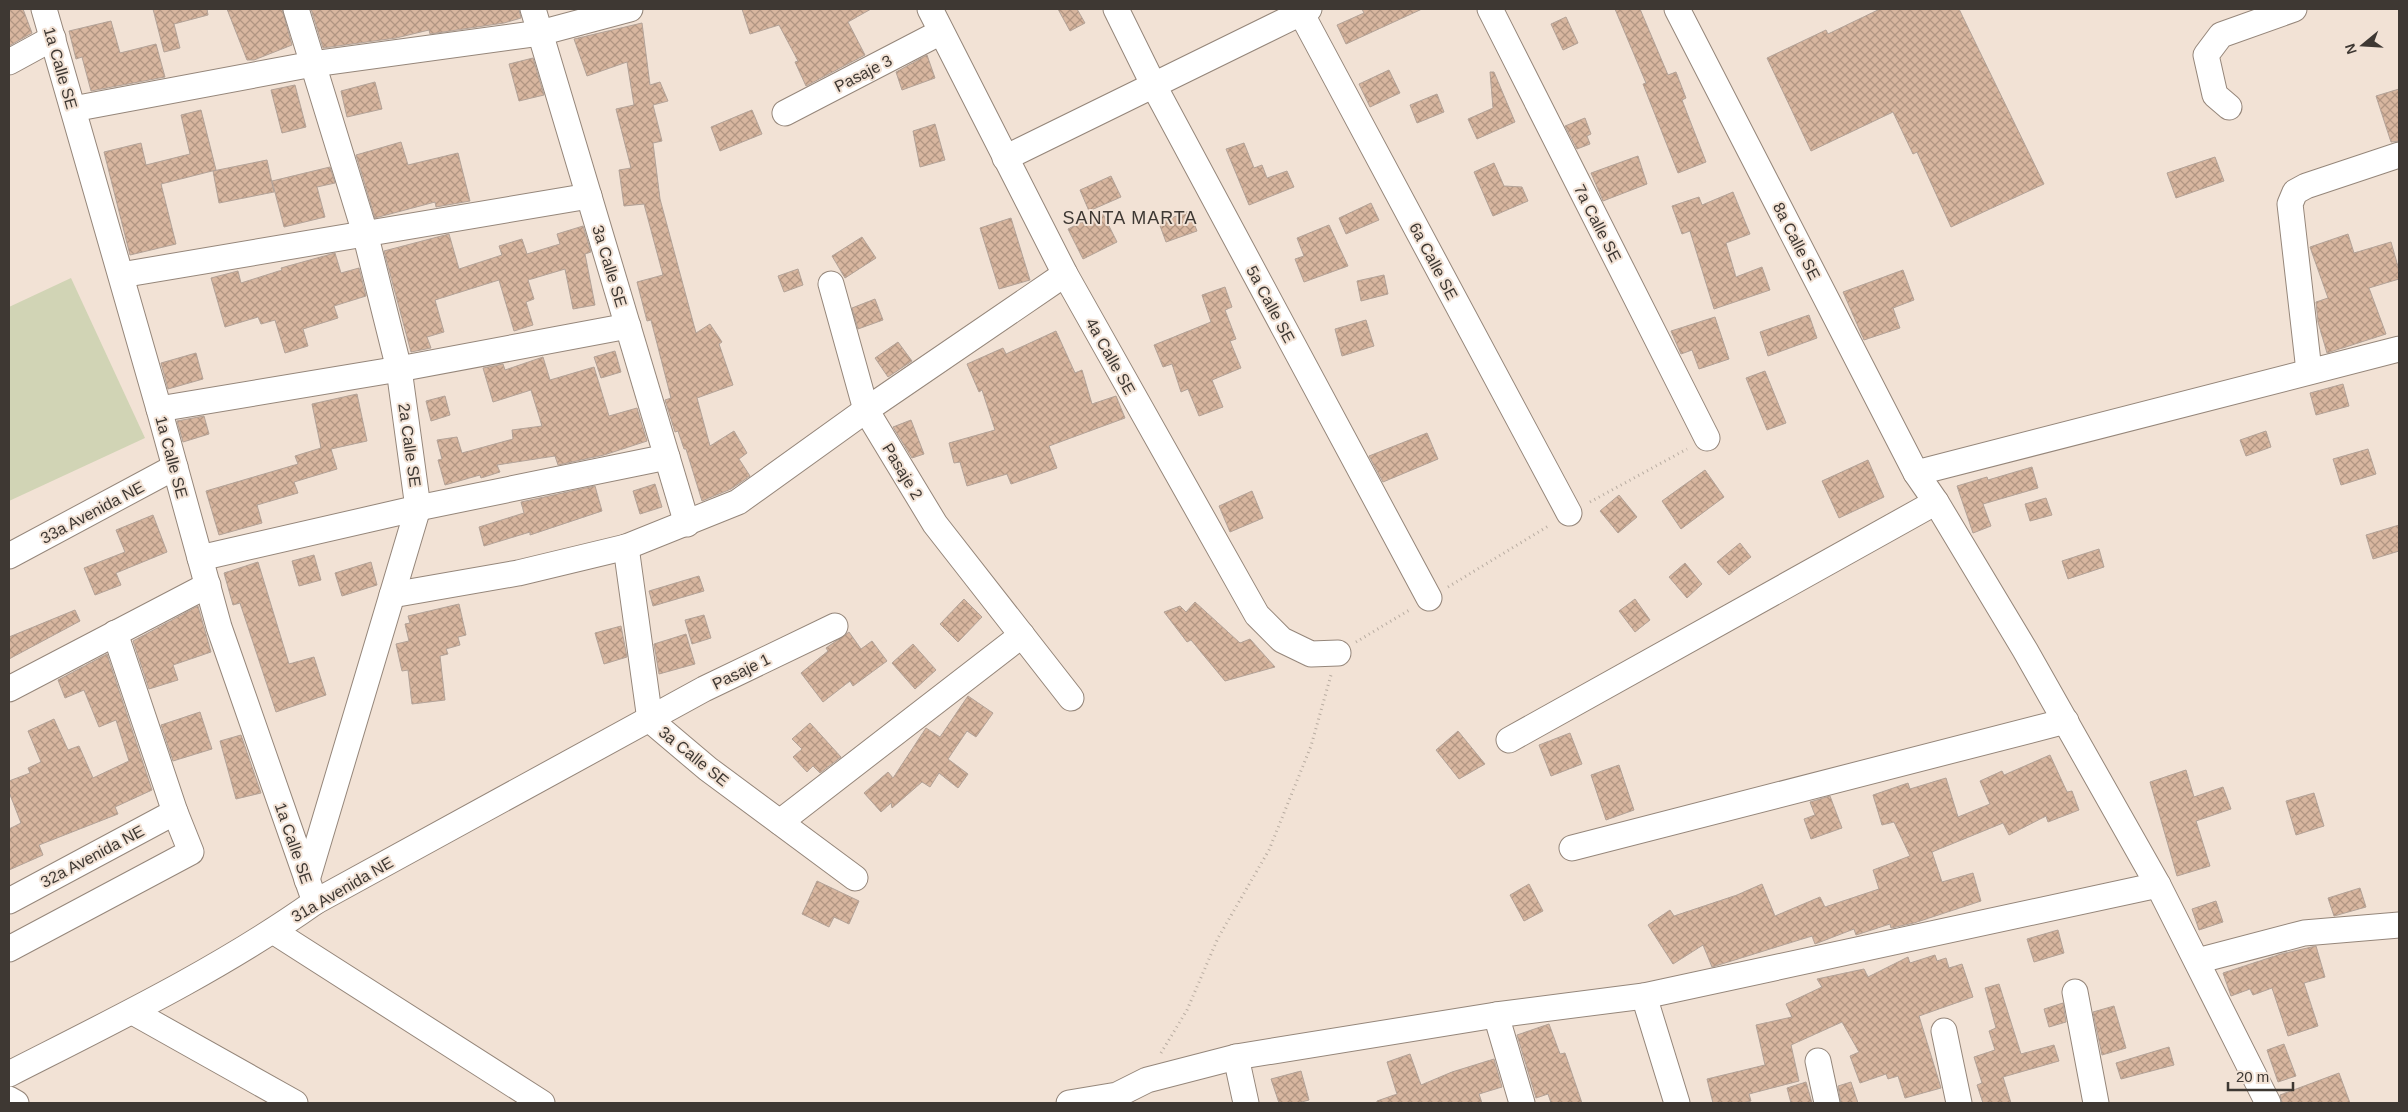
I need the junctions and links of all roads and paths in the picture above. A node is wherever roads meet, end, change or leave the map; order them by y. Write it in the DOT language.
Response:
graph roads {
  1 [pos="44,9"];
  2 [pos="296,9"];
  3 [pos="533,9"];
  4 [pos="630,9"];
  5 [pos="930,9"];
  6 [pos="1116,9"];
  7 [pos="1490,9"];
  8 [pos="1677,9"];
  9 [pos="2294,9"];
  10 [pos="1303,10"];
  11 [pos="941,32"];
  12 [pos="540,33"];
  13 [pos="52,38"];
  14 [pos="9,62"];
  15 [pos="313,64"];
  16 [pos="1154,86"];
  17 [pos="2229,107"];
  18 [pos="73,109"];
  19 [pos="785,113"];
  20 [pos="2399,155"];
  21 [pos="1005,158"];
  22 [pos="589,196"];
  23 [pos="365,233"];
  24 [pos="1065,274"];
  25 [pos="121,275"];
  26 [pos="831,284"];
  27 [pos="628,326"];
  28 [pos="2399,349"];
  29 [pos="399,369"];
  30 [pos="2309,371"];
  31 [pos="159,409"];
  32 [pos="866,410"];
  33 [pos="1707,438"];
  34 [pos="667,457"];
  35 [pos="175,467"];
  36 [pos="1916,473"];
  37 [pos="1936,502"];
  38 [pos="418,508"];
  39 [pos="1569,513"];
  40 [pos="687,524"];
  41 [pos="626,547"];
  42 [pos="9,556"];
  43 [pos="200,558"];
  44 [pos="208,585"];
  45 [pos="392,595"];
  46 [pos="1430,598"];
  47 [pos="835,626"];
  48 [pos="115,633"];
  49 [pos="1022,635"];
  50 [pos="1338,653"];
  51 [pos="9,689"];
  52 [pos="1071,698"];
  53 [pos="650,720"];
  54 [pos="2066,721"];
  55 [pos="1509,740"];
  56 [pos="175,812"];
  57 [pos="780,822"];
  58 [pos="1572,848"];
  59 [pos="855,878"];
  60 [pos="2158,885"];
  61 [pos="311,891"];
  62 [pos="9,901"];
  63 [pos="2399,926"];
  64 [pos="273,932"];
  65 [pos="9,949"];
  66 [pos="2197,961"];
  67 [pos="2076,992"];
  68 [pos="1644,996"];
  69 [pos="133,1012"];
  70 [pos="1496,1015"];
  71 [pos="1944,1031"];
  72 [pos="1236,1057"];
  73 [pos="1818,1061"];
  74 [pos="9,1074"];
  75 [pos="1147,1080"];
  76 [pos="9,1099"];
  77 [pos="1117,1099"];
  78 [pos="16,1103"];
  79 [pos="295,1103"];
  80 [pos="541,1103"];
  81 [pos="1069,1103"];
  82 [pos="1246,1103"];
  83 [pos="1522,1103"];
  84 [pos="1677,1103"];
  85 [pos="1827,1103"];
  86 [pos="1959,1103"];
  87 [pos="2096,1103"];
  88 [pos="2268,1103"];
  1 -- 13 [label="street, 1a Calle SE"];
  2 -- 15 [label="street, 2a Calle SE"];
  3 -- 12 [label="street, 3a Calle SE"];
  4 -- 12 [label="street"];
  5 -- 11 [label="street, 4a Calle SE"];
  6 -- 16 [label="street, 5a Calle SE"];
  7 -- 33 [label="street, 7a Calle SE"];
  8 -- 36 [label="street, 8a Calle SE"];
  9 -- 17 [label="street"];
  10 -- 16 [label="street"];
  10 -- 39 [label="street, 6a Calle SE"];
  11 -- 19 [label="street, Pasaje 3"];
  11 -- 21 [label="street, 4a Calle SE"];
  12 -- 15 [label="street"];
  12 -- 22 [label="street, 3a Calle SE"];
  13 -- 14 [label="street"];
  13 -- 18 [label="street, 1a Calle SE"];
  15 -- 18 [label="street"];
  15 -- 23 [label="street, 2a Calle SE"];
  16 -- 21 [label="street"];
  16 -- 46 [label="street, 5a Calle SE"];
  18 -- 25 [label="street, 1a Calle SE"];
  20 -- 30 [label="street"];
  21 -- 24 [label="street, 4a Calle SE"];
  22 -- 23 [label="street"];
  22 -- 27 [label="street, 3a Calle SE"];
  23 -- 25 [label="street"];
  23 -- 29 [label="street, 2a Calle SE"];
  24 -- 32 [label="street"];
  24 -- 50 [label="street, 4a Calle SE"];
  25 -- 31 [label="street, 1a Calle SE"];
  26 -- 32 [label="street, Pasaje 2"];
  27 -- 29 [label="street"];
  27 -- 34 [label="street, 3a Calle SE"];
  28 -- 30 [label="street"];
  29 -- 31 [label="street"];
  29 -- 38 [label="street, 2a Calle SE"];
  30 -- 36 [label="street"];
  31 -- 35 [label="street, 1a Calle SE"];
  32 -- 40 [label="street"];
  32 -- 49 [label="street, Pasaje 2"];
  34 -- 38 [label="street"];
  34 -- 40 [label="street, 3a Calle SE"];
  35 -- 42 [label="street, 33a Avenida NE"];
  35 -- 43 [label="street, 1a Calle SE"];
  36 -- 37 [label="street, 8a Calle SE"];
  37 -- 54 [label="street, 8a Calle SE"];
  37 -- 55 [label="street"];
  38 -- 43 [label="street"];
  38 -- 45 [label="street, 2a Calle SE"];
  40 -- 41 [label="street"];
  41 -- 45 [label="street"];
  41 -- 53 [label="street, 3a Calle SE"];
  43 -- 44 [label="street, 1a Calle SE"];
  44 -- 48 [label="street"];
  44 -- 61 [label="street, 1a Calle SE"];
  45 -- 61 [label="street, 2a Calle SE"];
  46 -- 50 [label="path"];
  47 -- 53 [label="street, Pasaje 1"];
  48 -- 51 [label="street"];
  48 -- 56 [label="street"];
  49 -- 52 [label="street, Pasaje 2"];
  49 -- 57 [label="street"];
  50 -- 75 [label="path"];
  53 -- 57 [label="street, 3a Calle SE"];
  53 -- 61 [label="street, 31a Avenida NE"];
  54 -- 58 [label="street"];
  54 -- 60 [label="street, 8a Calle SE"];
  56 -- 62 [label="street, 32a Avenida NE"];
  56 -- 65 [label="street"];
  57 -- 59 [label="street, 3a Calle SE"];
  60 -- 66 [label="street, 8a Calle SE"];
  60 -- 68 [label="street"];
  61 -- 64 [label="street, 31a Avenida NE"];
  63 -- 66 [label="street"];
  64 -- 69 [label="street, 31a Avenida NE"];
  64 -- 80 [label="street"];
  66 -- 88 [label="street, 8a Calle SE"];
  67 -- 87 [label="street"];
  68 -- 70 [label="street"];
  68 -- 84 [label="street"];
  69 -- 74 [label="street, 31a Avenida NE"];
  69 -- 79 [label="street"];
  70 -- 72 [label="street"];
  70 -- 83 [label="street"];
  71 -- 86 [label="street"];
  72 -- 75 [label="street"];
  72 -- 82 [label="street"];
  73 -- 85 [label="street"];
  75 -- 77 [label="street"];
  76 -- 78 [label="street"];
  77 -- 81 [label="street"];
}
